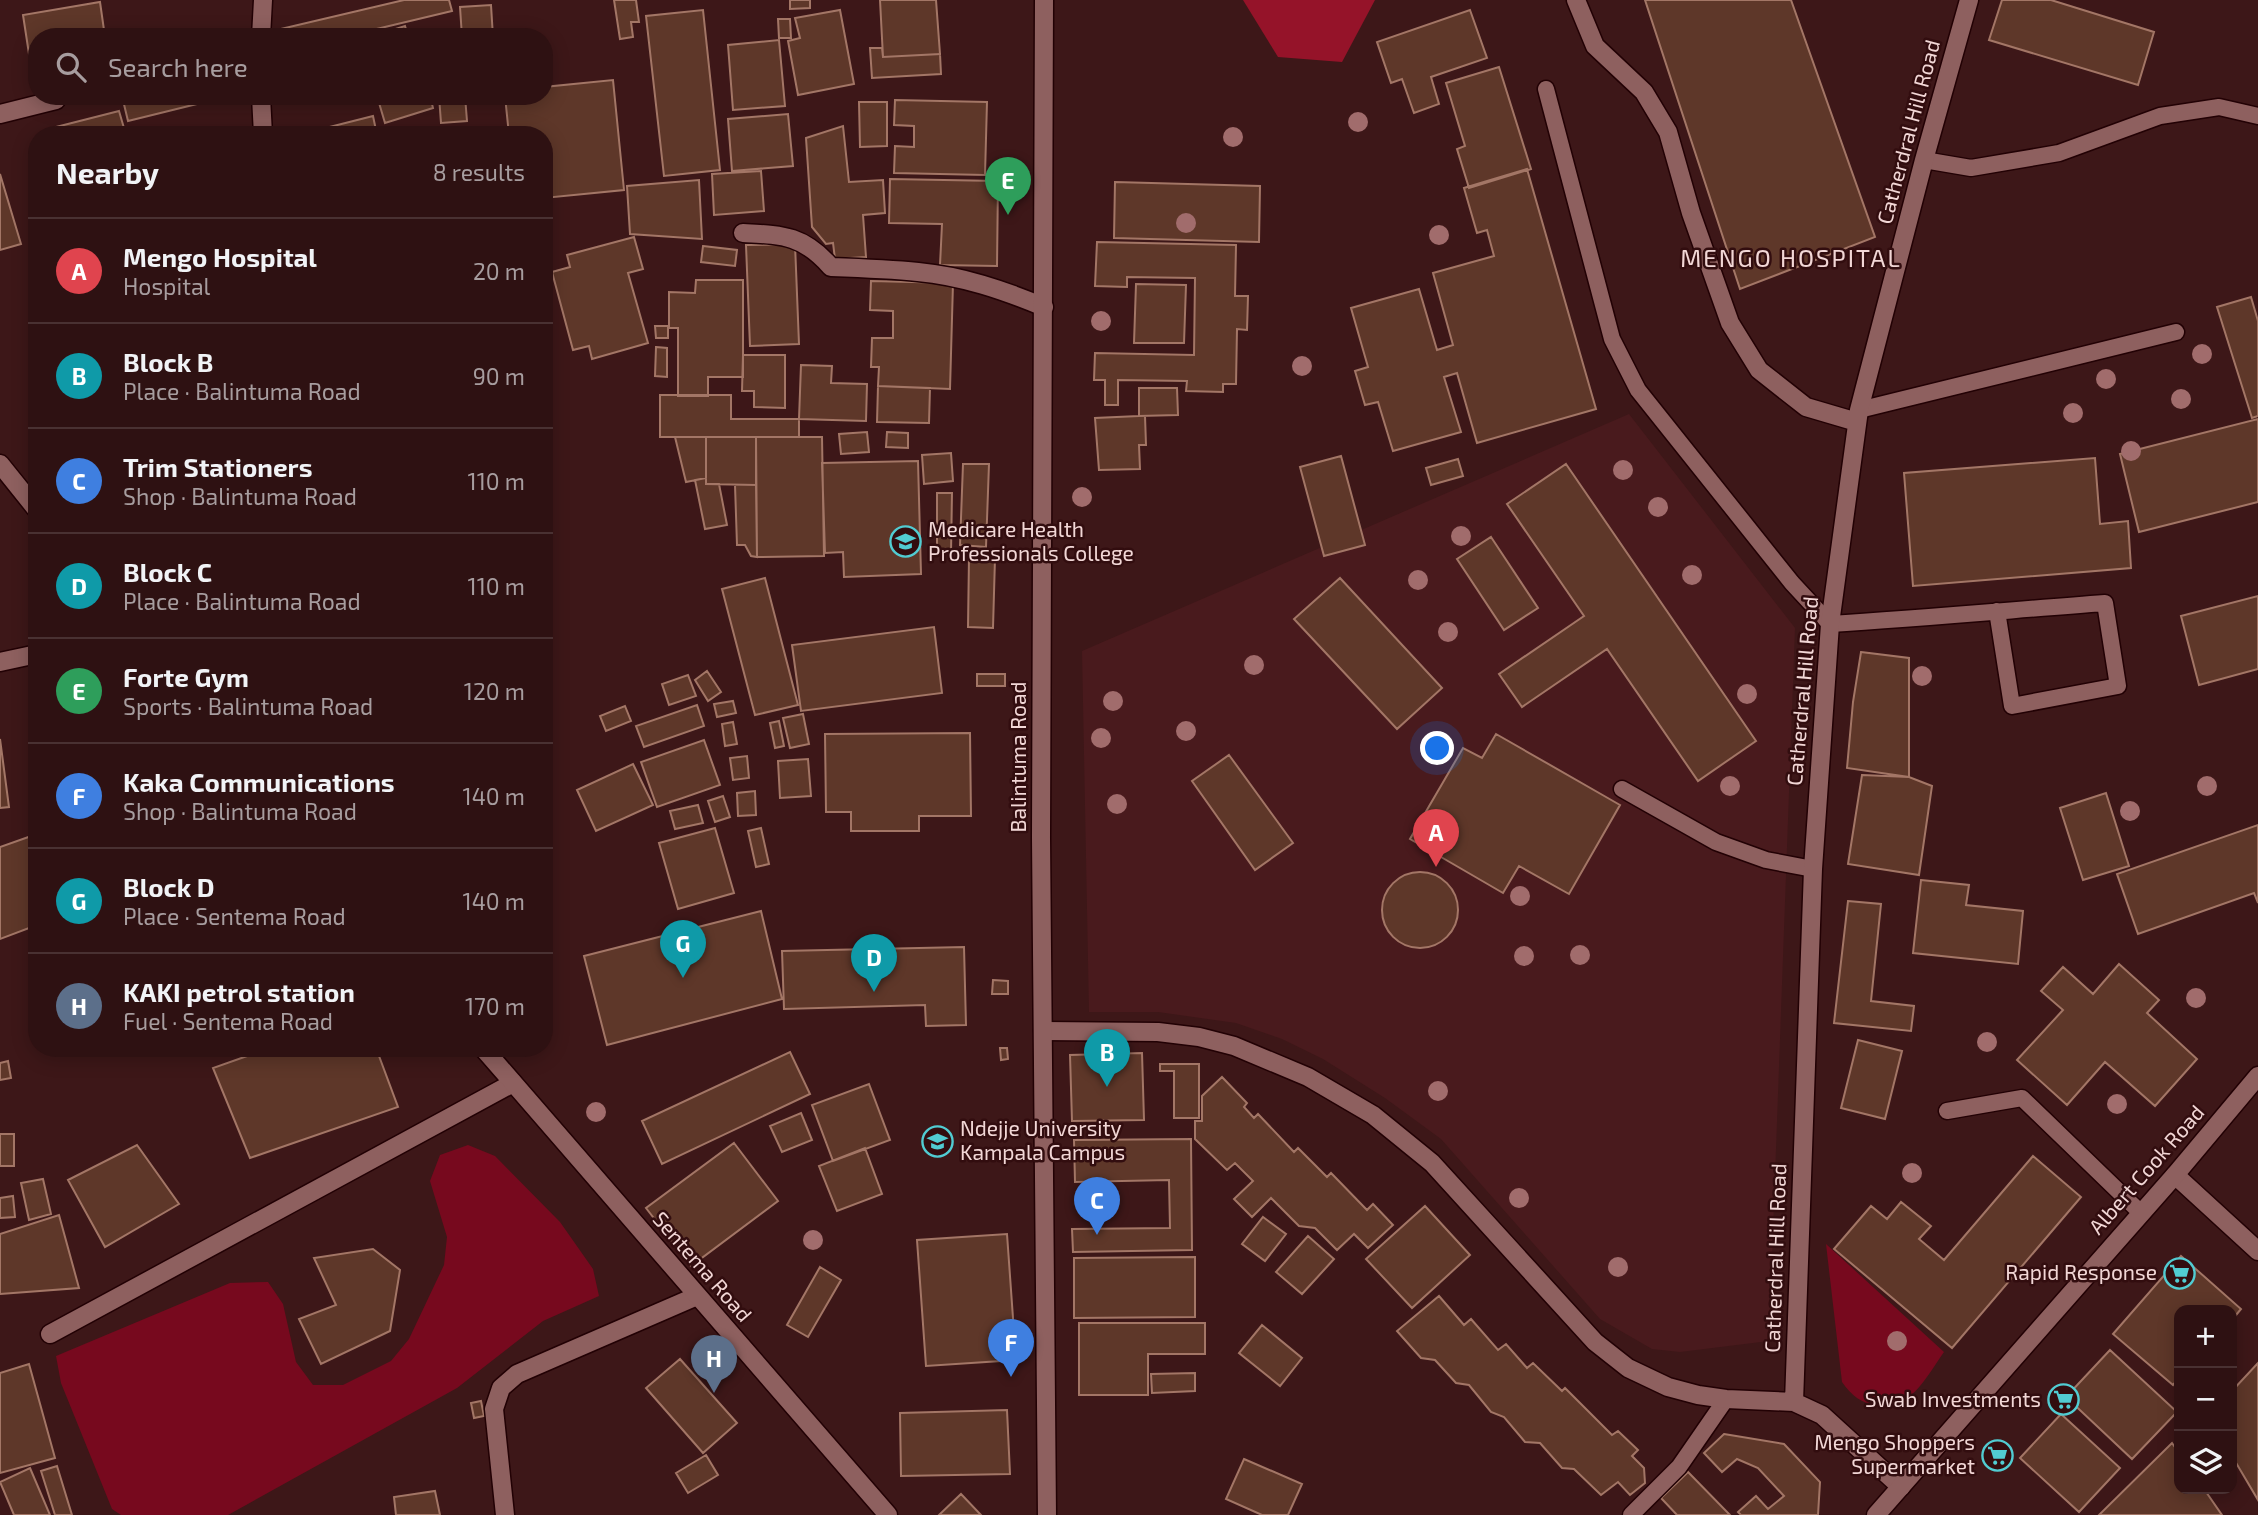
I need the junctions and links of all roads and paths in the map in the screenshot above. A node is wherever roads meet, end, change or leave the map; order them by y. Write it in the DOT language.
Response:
graph roads {
  1 [pos="263,0"];
  2 [pos="1044,0"];
  3 [pos="1576,0"];
  4 [pos="1969,0"];
  5 [pos="261,28"];
  6 [pos="1546,89"];
  7 [pos="36,105"];
  8 [pos="261,105"];
  9 [pos="0,114"];
  10 [pos="2258,116"];
  11 [pos="263,126"];
  12 [pos="1924,160"];
  13 [pos="743,233"];
  14 [pos="1044,307"];
  15 [pos="2176,332"];
  16 [pos="1858,416"];
  17 [pos="0,464"];
  18 [pos="28,499"];
  19 [pos="1997,611"];
  20 [pos="1830,624"];
  21 [pos="28,656"];
  22 [pos="0,662"];
  23 [pos="1622,789"];
  24 [pos="1813,869"];
  25 [pos="1043,1031"];
  26 [pos="491,1057"];
  27 [pos="2258,1076"];
  28 [pos="513,1083"];
  29 [pos="1947,1111"];
  30 [pos="2175,1175"];
  31 [pos="2141,1213"];
  32 [pos="2258,1251"];
  33 [pos="697,1296"];
  34 [pos="50,1334"];
  35 [pos="1726,1399"];
  36 [pos="1794,1402"];
  37 [pos="1901,1487"];
  38 [pos="505,1515"];
  39 [pos="888,1515"];
  40 [pos="1047,1515"];
  41 [pos="1631,1515"];
  42 [pos="1876,1515"];
  1 -- 5 [label="street"];
  2 -- 14 [label="street, Balintuma Road"];
  3 -- 16 [label="street"];
  4 -- 12 [label="street, Catherdral Hill Road"];
  6 -- 20 [label="lane"];
  7 -- 9 [label="street"];
  8 -- 11 [label="street"];
  10 -- 12 [label="lane"];
  12 -- 16 [label="street, Catherdral Hill Road"];
  13 -- 14 [label="street"];
  14 -- 25 [label="street, Balintuma Road"];
  15 -- 16 [label="lane"];
  16 -- 20 [label="street, Catherdral Hill Road"];
  17 -- 18 [label="street"];
  19 -- 19 [label="lane"];
  19 -- 20 [label="lane"];
  20 -- 24 [label="street, Catherdral Hill Road"];
  21 -- 22 [label="street"];
  23 -- 24 [label="lane"];
  24 -- 36 [label="street, Catherdral Hill Road"];
  25 -- 35 [label="street"];
  25 -- 40 [label="street, Balintuma Road"];
  26 -- 28 [label="street, Sentema Road"];
  27 -- 30 [label="street, Albert Cook Road"];
  28 -- 33 [label="street, Sentema Road"];
  28 -- 34 [label="street"];
  29 -- 31 [label="lane"];
  30 -- 31 [label="street, Albert Cook Road"];
  30 -- 32 [label="street"];
  31 -- 37 [label="street, Albert Cook Road"];
  33 -- 38 [label="street"];
  33 -- 39 [label="street, Sentema Road"];
  35 -- 36 [label="street"];
  35 -- 41 [label="lane"];
  36 -- 37 [label="street"];
  37 -- 42 [label="street, Albert Cook Road"];
}
